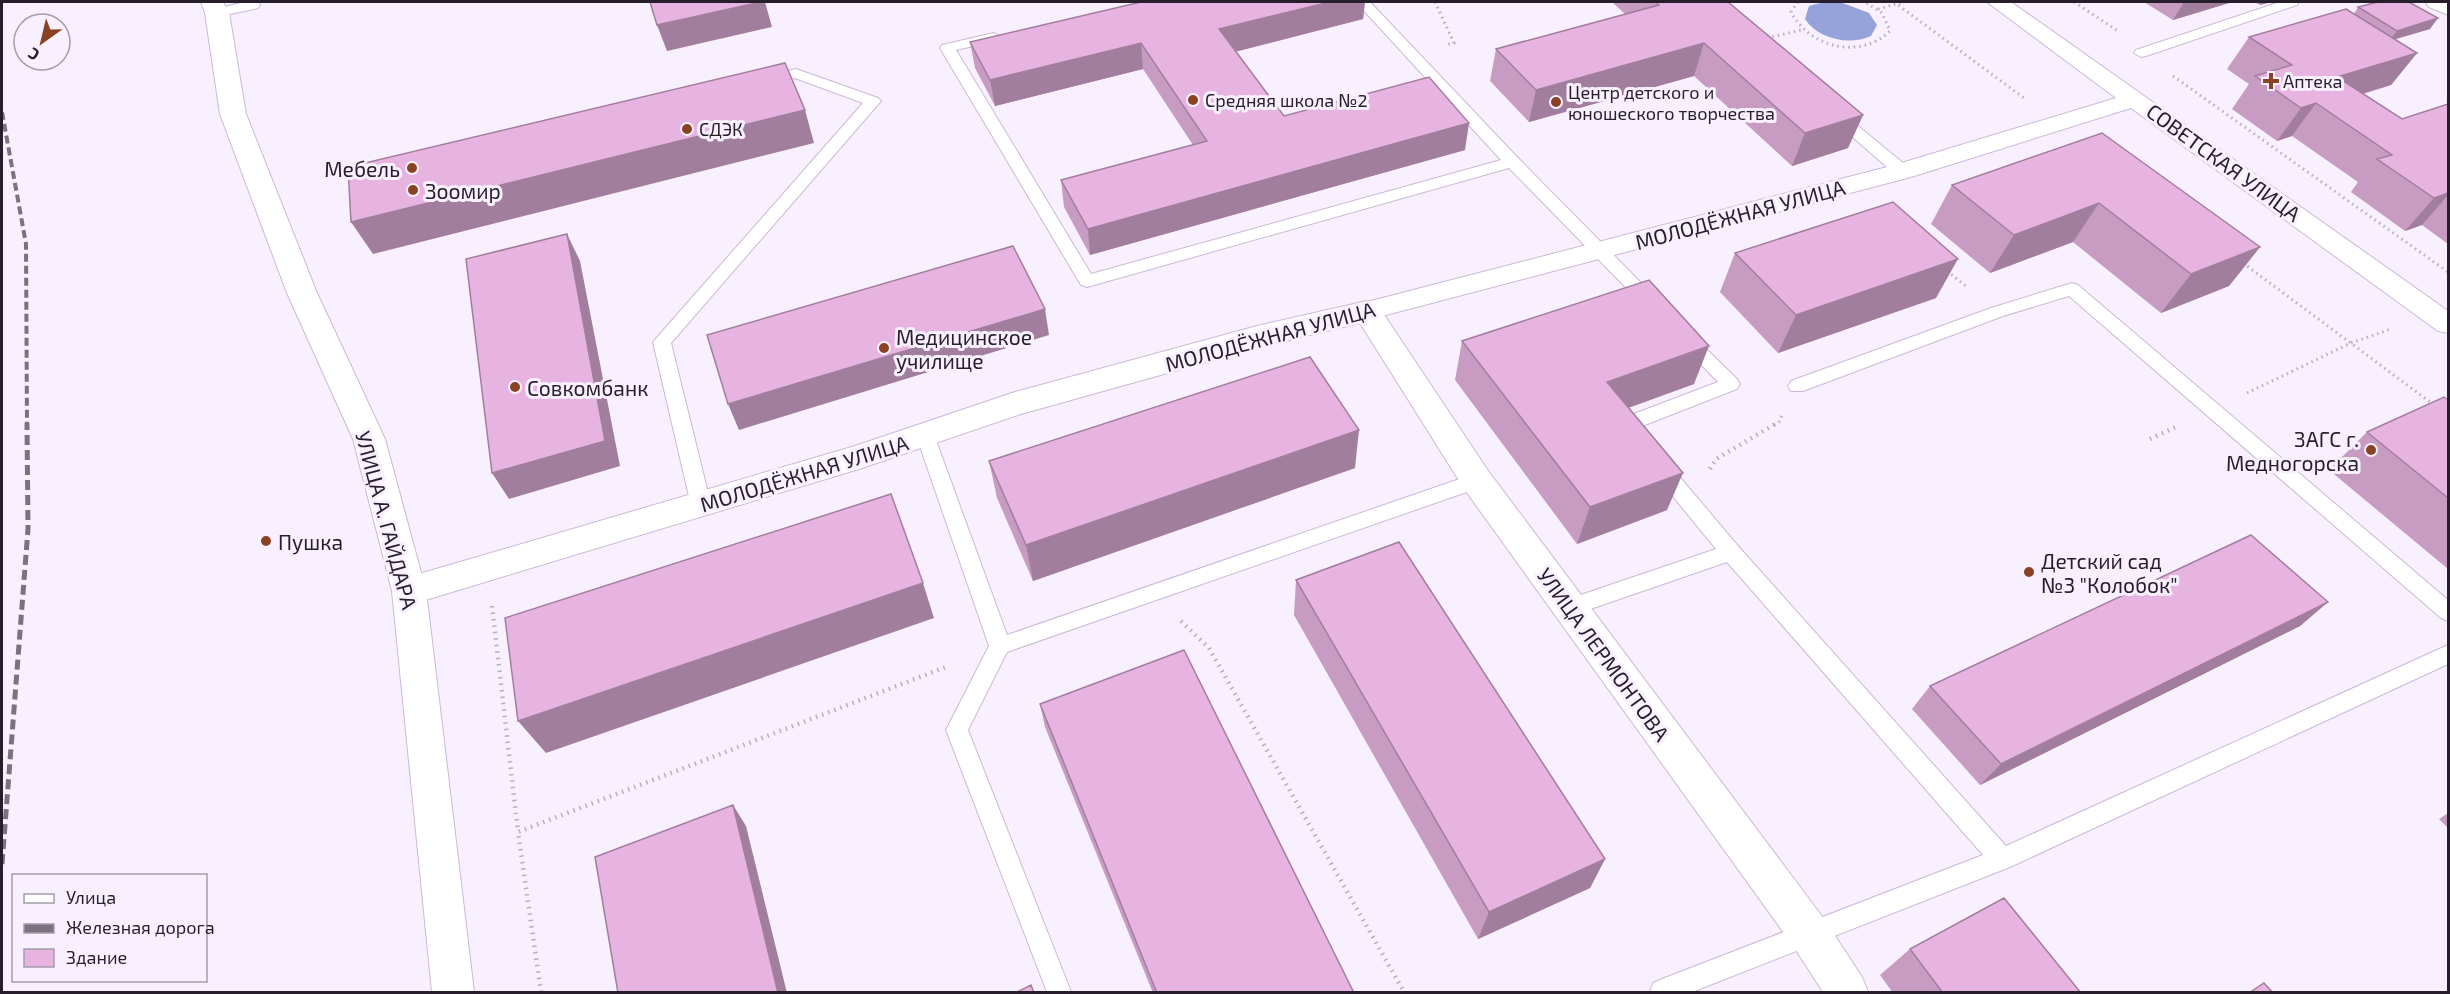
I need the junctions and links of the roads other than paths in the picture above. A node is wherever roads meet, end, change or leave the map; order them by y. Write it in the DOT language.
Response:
graph roads {
  1 [pos="252,2"];
  2 [pos="1363,2"];
  3 [pos="1998,2"];
  4 [pos="2292,2"];
  5 [pos="2437,2"];
  6 [pos="214,7"];
  7 [pos="2448,8"];
  8 [pos="1015,33"];
  9 [pos="2141,53"];
  10 [pos="751,84"];
  11 [pos="2136,99"];
  12 [pos="1821,103"];
  13 [pos="1512,162"];
  14 [pos="1902,171"];
  15 [pos="1600,250"];
  16 [pos="1367,311"];
  17 [pos="2448,324"];
  18 [pos="1797,386"];
  19 [pos="925,435"];
  20 [pos="1477,481"];
  21 [pos="701,505"];
  22 [pos="1731,552"];
  23 [pos="409,591"];
  24 [pos="1570,607"];
  25 [pos="2448,612"];
  26 [pos="1000,646"];
  27 [pos="2448,654"];
  28 [pos="2002,859"];
  29 [pos="1809,933"];
  30 [pos="453,993"];
  31 [pos="1059,993"];
  32 [pos="1662,993"];
  33 [pos="1847,993"];
  1 -- 6 [label="lane"];
  2 -- 13 [label="lane"];
  3 -- 11 [label="street, СОВЕТСКАЯ УЛИЦА"];
  4 -- 9 [label="lane"];
  5 -- 7 [label="street"];
  6 -- 23 [label="street, УЛИЦА А. ГАЙДАРА"];
  8 -- 13 [label="lane"];
  10 -- 21 [label="lane"];
  11 -- 14 [label="street, МОЛОДЁЖНАЯ УЛИЦА"];
  11 -- 17 [label="street, СОВЕТСКАЯ УЛИЦА"];
  12 -- 14 [label="lane"];
  13 -- 15 [label="lane"];
  14 -- 15 [label="street, МОЛОДЁЖНАЯ УЛИЦА"];
  15 -- 16 [label="street, МОЛОДЁЖНАЯ УЛИЦА"];
  15 -- 22 [label="lane"];
  16 -- 19 [label="street, МОЛОДЁЖНАЯ УЛИЦА"];
  16 -- 20 [label="street, УЛИЦА ЛЕРМОНТОВА"];
  18 -- 25 [label="lane"];
  19 -- 21 [label="street, МОЛОДЁЖНАЯ УЛИЦА"];
  19 -- 26 [label="lane"];
  20 -- 24 [label="street, УЛИЦА ЛЕРМОНТОВА"];
  20 -- 26 [label="lane"];
  21 -- 23 [label="street, МОЛОДЁЖНАЯ УЛИЦА"];
  22 -- 24 [label="lane"];
  22 -- 28 [label="lane"];
  23 -- 30 [label="street, УЛИЦА А. ГАЙДАРА"];
  24 -- 29 [label="street, УЛИЦА ЛЕРМОНТОВА"];
  26 -- 31 [label="lane"];
  27 -- 28 [label="lane"];
  28 -- 29 [label="lane"];
  29 -- 32 [label="lane"];
  29 -- 33 [label="street, УЛИЦА ЛЕРМОНТОВА"];
}
